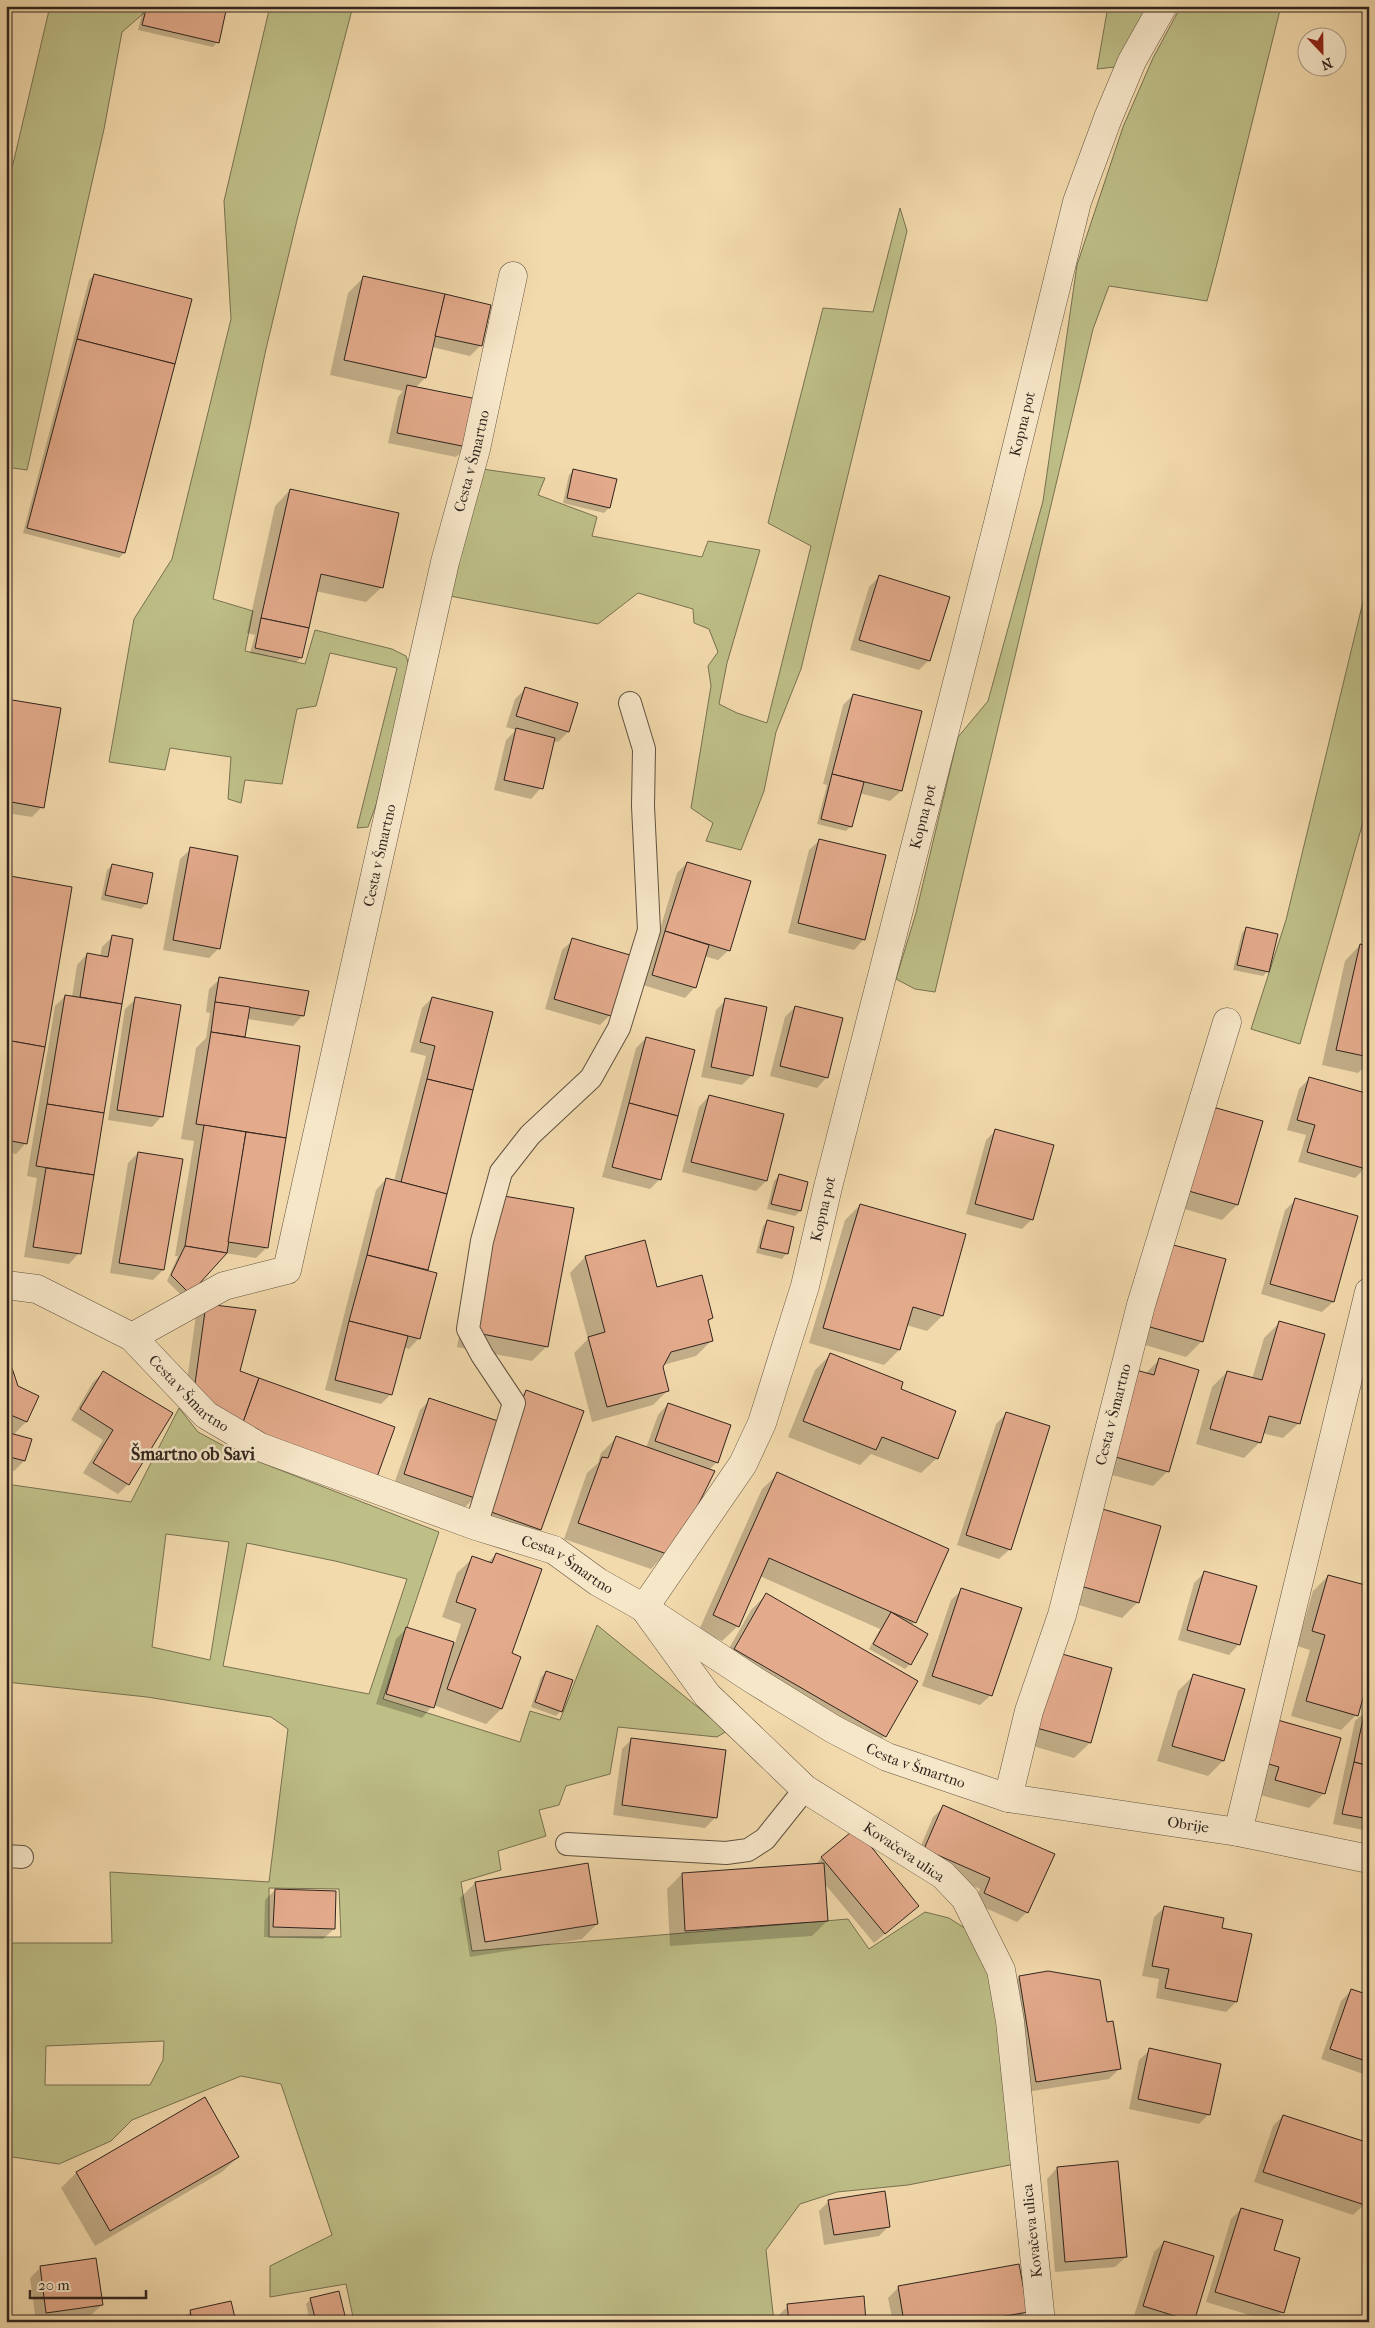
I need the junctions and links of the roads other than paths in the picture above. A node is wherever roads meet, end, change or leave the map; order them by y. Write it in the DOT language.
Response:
graph roads {
  1 [pos="1164,6"];
  2 [pos="514,276"];
  3 [pos="630,704"];
  4 [pos="1227,1022"];
  5 [pos="6,1285"];
  6 [pos="1369,1292"];
  7 [pos="132,1337"];
  8 [pos="476,1526"];
  9 [pos="644,1608"];
  10 [pos="805,1789"];
  11 [pos="1008,1798"];
  12 [pos="1238,1832"];
  13 [pos="567,1844"];
  14 [pos="1369,1859"];
  15 [pos="1041,2322"];
  1 -- 9 [label="street, Kopna pot"];
  2 -- 7 [label="street, Cesta v Šmartno"];
  3 -- 8 [label="lane"];
  4 -- 11 [label="street, Cesta v Šmartno"];
  5 -- 7 [label="street, Cesta v Šmartno"];
  6 -- 12 [label="street"];
  7 -- 8 [label="street, Cesta v Šmartno"];
  8 -- 9 [label="street, Cesta v Šmartno"];
  9 -- 10 [label="street, Kovačeva ulica"];
  9 -- 11 [label="street, Cesta v Šmartno"];
  10 -- 13 [label="lane"];
  10 -- 15 [label="street, Kovačeva ulica"];
  11 -- 12 [label="street, Obrije"];
  12 -- 14 [label="street, Obrije"];
}
